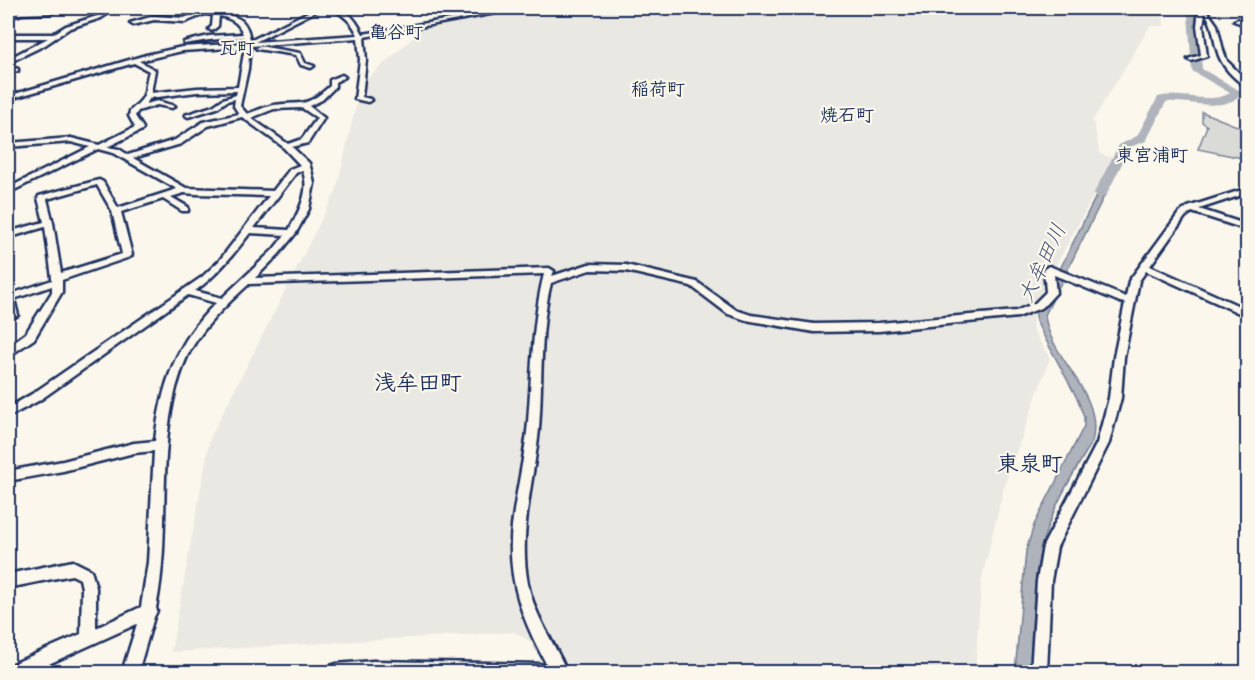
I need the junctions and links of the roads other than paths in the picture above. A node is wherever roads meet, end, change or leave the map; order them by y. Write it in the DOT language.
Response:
graph roads {
  1 [pos="37,8"];
  2 [pos="60,8"];
  3 [pos="182,8"];
  4 [pos="230,8"];
  5 [pos="319,8"];
  6 [pos="336,8"];
  7 [pos="521,8"];
  8 [pos="1202,8"];
  9 [pos="111,9"];
  10 [pos="87,12"];
  11 [pos="23,13"];
  12 [pos="204,13"];
  13 [pos="101,14"];
  14 [pos="216,14"];
  15 [pos="1248,16"];
  16 [pos="8,17"];
  17 [pos="71,20"];
  18 [pos="133,23"];
  19 [pos="1248,24"];
  20 [pos="212,29"];
  21 [pos="8,36"];
  22 [pos="51,36"];
  23 [pos="362,36"];
  24 [pos="248,42"];
  25 [pos="8,52"];
  26 [pos="19,53"];
  27 [pos="1191,59"];
  28 [pos="8,60"];
  29 [pos="135,61"];
  30 [pos="311,66"];
  31 [pos="16,70"];
  32 [pos="8,71"];
  33 [pos="342,77"];
  34 [pos="1248,86"];
  35 [pos="239,93"];
  36 [pos="147,96"];
  37 [pos="8,98"];
  38 [pos="368,100"];
  39 [pos="172,106"];
  40 [pos="304,106"];
  41 [pos="139,109"];
  42 [pos="189,115"];
  43 [pos="245,116"];
  44 [pos="8,145"];
  45 [pos="98,147"];
  46 [pos="286,147"];
  47 [pos="128,157"];
  48 [pos="306,165"];
  49 [pos="184,190"];
  50 [pos="1248,190"];
  51 [pos="8,191"];
  52 [pos="276,194"];
  53 [pos="164,196"];
  54 [pos="185,209"];
  55 [pos="1191,209"];
  56 [pos="116,211"];
  57 [pos="49,223"];
  58 [pos="1248,228"];
  59 [pos="247,230"];
  60 [pos="10,232"];
  61 [pos="291,233"];
  62 [pos="1144,267"];
  63 [pos="547,276"];
  64 [pos="57,279"];
  65 [pos="245,281"];
  66 [pos="187,292"];
  67 [pos="8,298"];
  68 [pos="1123,300"];
  69 [pos="223,302"];
  70 [pos="1248,314"];
  71 [pos="13,315"];
  72 [pos="8,351"];
  73 [pos="8,413"];
  74 [pos="161,446"];
  75 [pos="8,476"];
  76 [pos="8,581"];
  77 [pos="150,610"];
  78 [pos="88,639"];
  79 [pos="14,672"];
  80 [pos="130,672"];
  81 [pos="336,672"];
  82 [pos="537,672"];
  83 [pos="560,672"];
  84 [pos="1039,672"];
  1 -- 11 [label="street"];
  2 -- 11 [label="street"];
  3 -- 12 [label="street"];
  4 -- 12 [label="street"];
  5 -- 24 [label="street"];
  6 -- 23 [label="street"];
  7 -- 23 [label="street"];
  8 -- 27 [label="street"];
  8 -- 34 [label="street"];
  9 -- 13 [label="street"];
  9 -- 22 [label="street"];
  10 -- 13 [label="street"];
  11 -- 16 [label="street"];
  12 -- 14 [label="street"];
  12 -- 18 [label="street"];
  13 -- 17 [label="street"];
  14 -- 20 [label="street"];
  14 -- 24 [label="street"];
  15 -- 19 [label="street"];
  21 -- 22 [label="street"];
  22 -- 26 [label="street"];
  22 -- 28 [label="street"];
  23 -- 24 [label="street"];
  23 -- 38 [label="street"];
  24 -- 29 [label="street"];
  24 -- 30 [label="street"];
  24 -- 35 [label="street"];
  25 -- 26 [label="street"];
  26 -- 28 [label="street"];
  29 -- 36 [label="street"];
  29 -- 37 [label="street"];
  31 -- 32 [label="street"];
  33 -- 40 [label="street"];
  35 -- 36 [label="street"];
  35 -- 42 [label="street"];
  35 -- 43 [label="street"];
  36 -- 41 [label="street"];
  39 -- 41 [label="street"];
  40 -- 43 [label="street"];
  40 -- 46 [label="street"];
  41 -- 45 [label="street"];
  43 -- 46 [label="street"];
  43 -- 47 [label="street"];
  44 -- 45 [label="street"];
  45 -- 47 [label="street"];
  45 -- 51 [label="street"];
  46 -- 48 [label="street"];
  47 -- 49 [label="street"];
  48 -- 52 [label="street"];
  48 -- 61 [label="street"];
  49 -- 52 [label="street"];
  49 -- 53 [label="street"];
  50 -- 55 [label="street"];
  52 -- 59 [label="street"];
  53 -- 54 [label="street"];
  53 -- 56 [label="street"];
  55 -- 58 [label="street"];
  55 -- 62 [label="street"];
  56 -- 57 [label="street"];
  56 -- 64 [label="street"];
  57 -- 60 [label="street"];
  57 -- 64 [label="street"];
  59 -- 61 [label="street"];
  59 -- 66 [label="street"];
  61 -- 65 [label="street"];
  62 -- 70 [label="street"];
  62 -- 84 [label="street"];
  63 -- 65 [label="street"];
  63 -- 68 [label="street"];
  63 -- 83 [label="street"];
  64 -- 67 [label="street"];
  64 -- 72 [label="street"];
  65 -- 69 [label="street"];
  66 -- 69 [label="street"];
  66 -- 73 [label="street"];
  67 -- 71 [label="street"];
  69 -- 74 [label="street"];
  74 -- 75 [label="street"];
  74 -- 77 [label="street"];
  76 -- 78 [label="street"];
  77 -- 78 [label="street"];
  77 -- 80 [label="street"];
  78 -- 79 [label="street"];
  81 -- 82 [label="street"];
}
